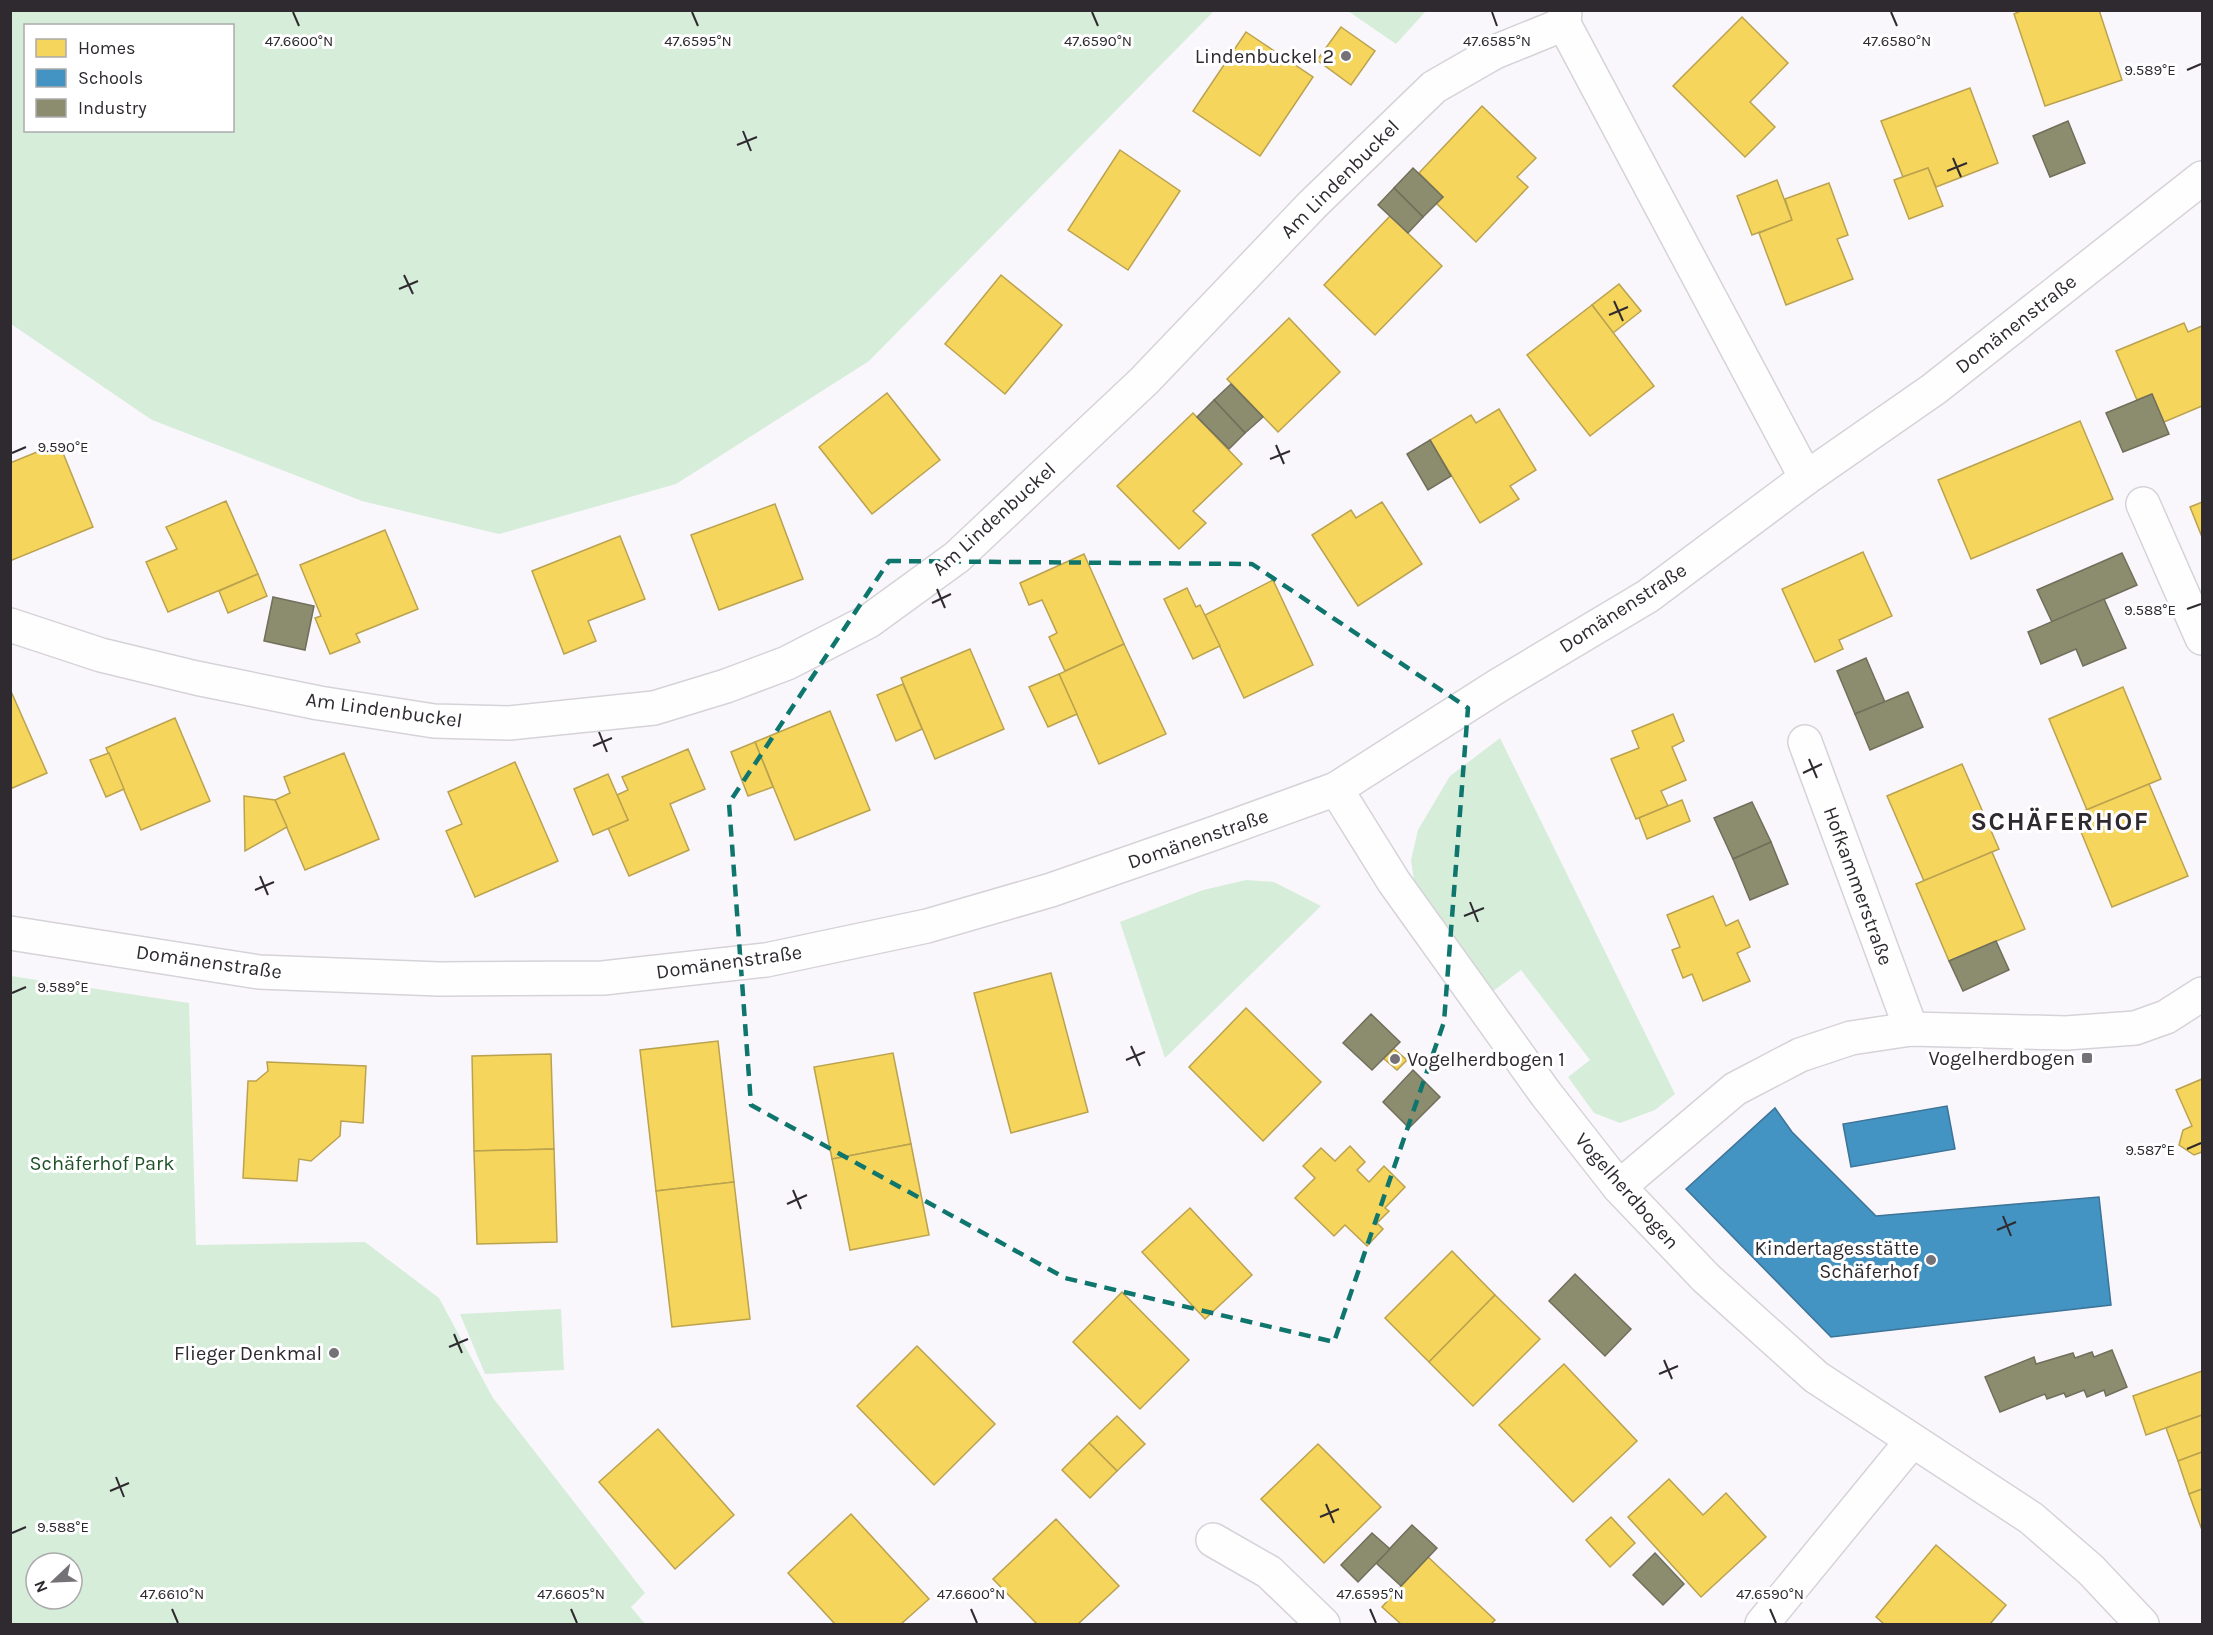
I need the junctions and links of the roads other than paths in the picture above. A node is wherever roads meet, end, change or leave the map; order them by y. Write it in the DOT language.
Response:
graph roads {
  1 [pos="1564,17"];
  2 [pos="2202,178"];
  3 [pos="1806,478"];
  4 [pos="2143,504"];
  5 [pos="10,625"];
  6 [pos="2202,638"];
  7 [pos="1805,742"];
  8 [pos="1336,789"];
  9 [pos="10,933"];
  10 [pos="2202,994"];
  11 [pos="1911,1029"];
  12 [pos="1619,1187"];
  13 [pos="1912,1441"];
  14 [pos="1213,1540"];
  15 [pos="1323,1624"];
  16 [pos="1762,1624"];
  17 [pos="2142,1624"];
  1 -- 3 [label="street, Am Lindenbuckel"];
  1 -- 5 [label="street, Am Lindenbuckel"];
  2 -- 3 [label="street, Domänenstraße"];
  3 -- 8 [label="street, Domänenstraße"];
  4 -- 6 [label="street"];
  7 -- 11 [label="street, Hofkammerstraße"];
  8 -- 9 [label="street, Domänenstraße"];
  8 -- 12 [label="street, Vogelherdbogen"];
  10 -- 11 [label="street"];
  11 -- 12 [label="street"];
  12 -- 13 [label="street, Vogelherdbogen"];
  13 -- 16 [label="street"];
  13 -- 17 [label="street, Vogelherdbogen"];
  14 -- 15 [label="street"];
}
